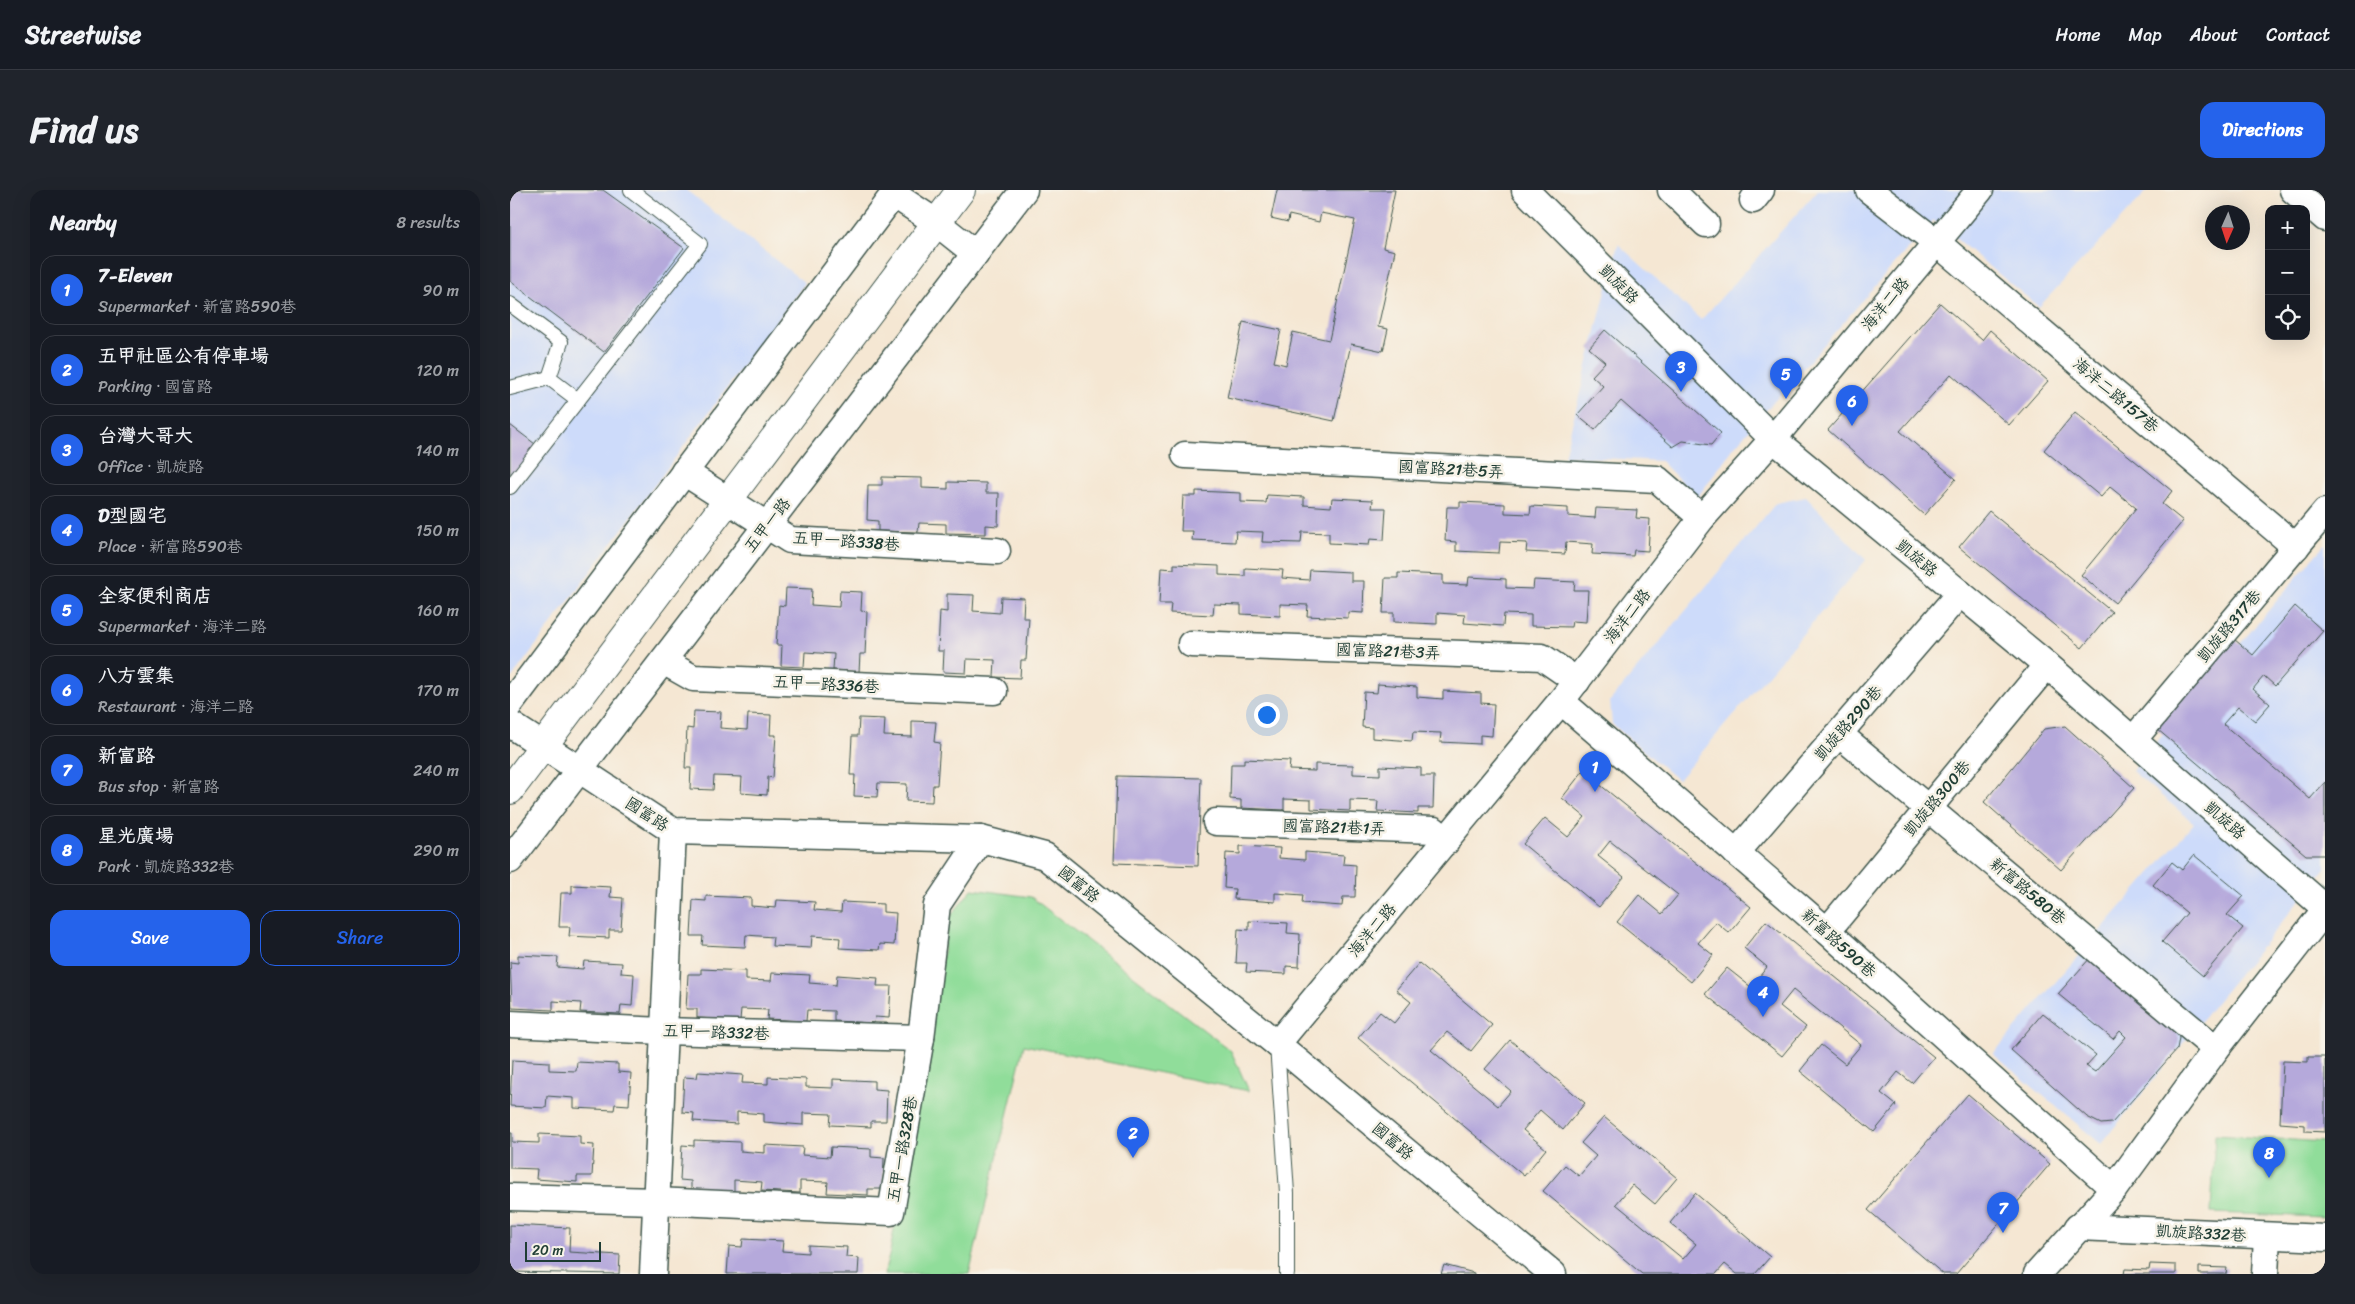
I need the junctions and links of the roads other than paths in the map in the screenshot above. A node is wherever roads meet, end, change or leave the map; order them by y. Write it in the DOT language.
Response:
graph roads {
  1 [pos="631,190"];
  2 [pos="961,190"];
  3 [pos="1024,190"];
  4 [pos="1525,190"];
  5 [pos="1671,190"];
  6 [pos="1870,190"];
  7 [pos="1980,190"];
  8 [pos="2293,190"];
  9 [pos="893,191"];
  10 [pos="2325,218"];
  11 [pos="936,223"];
  12 [pos="1706,224"];
  13 [pos="1936,242"];
  14 [pos="976,254"];
  15 [pos="510,304"];
  16 [pos="549,378"];
  17 [pos="510,388"];
  18 [pos="578,400"];
  19 [pos="1773,439"];
  20 [pos="1186,455"];
  21 [pos="684,472"];
  22 [pos="510,487"];
  23 [pos="727,499"];
  24 [pos="2325,512"];
  25 [pos="1702,518"];
  26 [pos="767,525"];
  27 [pos="2296,547"];
  28 [pos="997,550"];
  29 [pos="1960,593"];
  30 [pos="1191,644"];
  31 [pos="663,660"];
  32 [pos="2047,666"];
  33 [pos="1577,681"];
  34 [pos="994,692"];
  35 [pos="1561,701"];
  36 [pos="510,704"];
  37 [pos="510,724"];
  38 [pos="1839,734"];
  39 [pos="2133,740"];
  40 [pos="543,747"];
  41 [pos="579,770"];
  42 [pos="510,790"];
  43 [pos="1929,808"];
  44 [pos="1216,822"];
  45 [pos="673,831"];
  46 [pos="981,840"];
  47 [pos="1446,842"];
  48 [pos="1736,853"];
  49 [pos="510,860"];
  50 [pos="2325,909"];
  51 [pos="1827,931"];
  52 [pos="510,1024"];
  53 [pos="663,1031"];
  54 [pos="921,1038"];
  55 [pos="1277,1044"];
  56 [pos="2216,1050"];
  57 [pos="2114,1189"];
  58 [pos="510,1197"];
  59 [pos="656,1200"];
  60 [pos="2078,1227"];
  61 [pos="2267,1237"];
  62 [pos="2325,1238"];
  63 [pos="653,1274"];
  64 [pos="1287,1274"];
  65 [pos="1553,1274"];
  66 [pos="2037,1274"];
  67 [pos="2265,1274"];
  1 -- 18 [label="lane"];
  2 -- 11 [label="main road"];
  3 -- 14 [label="street, 五甲一路"];
  4 -- 19 [label="street, 凱旋路"];
  5 -- 12 [label="street"];
  6 -- 13 [label="street, 海洋二路157巷"];
  7 -- 13 [label="street, 海洋二路"];
  8 -- 10 [label="street"];
  9 -- 11 [label="street"];
  9 -- 21 [label="street"];
  11 -- 14 [label="street"];
  11 -- 23 [label="main road"];
  13 -- 19 [label="street, 海洋二路"];
  13 -- 27 [label="street, 海洋二路157巷"];
  14 -- 26 [label="street, 五甲一路"];
  15 -- 16 [label="lane"];
  16 -- 17 [label="lane"];
  16 -- 18 [label="lane"];
  18 -- 22 [label="lane"];
  19 -- 25 [label="street, 海洋二路"];
  19 -- 29 [label="street, 凱旋路"];
  20 -- 25 [label="street, 國富路21巷5弄"];
  21 -- 23 [label="street, 五甲一路338巷"];
  21 -- 36 [label="street"];
  23 -- 26 [label="street, 五甲一路338巷"];
  23 -- 40 [label="main road"];
  24 -- 27 [label="street, 凱旋路317巷"];
  25 -- 33 [label="street, 海洋二路"];
  26 -- 28 [label="street, 五甲一路338巷"];
  26 -- 31 [label="street, 五甲一路"];
  27 -- 39 [label="street, 凱旋路317巷"];
  29 -- 32 [label="street, 凱旋路"];
  29 -- 38 [label="street, 凱旋路290巷"];
  30 -- 33 [label="street, 國富路21巷3弄"];
  31 -- 34 [label="street, 五甲一路336巷"];
  31 -- 41 [label="street, 五甲一路"];
  32 -- 39 [label="street, 凱旋路"];
  32 -- 43 [label="street, 凱旋路300巷"];
  33 -- 35 [label="street, 海洋二路"];
  35 -- 47 [label="street, 海洋二路"];
  35 -- 48 [label="street, 新富路590巷"];
  37 -- 40 [label="street, 國富路"];
  38 -- 43 [label="street, 新富路580巷"];
  38 -- 48 [label="street, 凱旋路290巷"];
  39 -- 50 [label="street, 凱旋路"];
  40 -- 41 [label="street, 國富路"];
  40 -- 42 [label="main road"];
  41 -- 45 [label="street, 國富路"];
  41 -- 49 [label="street, 五甲一路"];
  43 -- 51 [label="street, 凱旋路300巷"];
  43 -- 56 [label="street, 新富路580巷"];
  44 -- 47 [label="street, 國富路21巷1弄"];
  45 -- 46 [label="street, 國富路"];
  45 -- 53 [label="street"];
  46 -- 54 [label="street, 五甲一路328巷"];
  46 -- 55 [label="street, 國富路"];
  47 -- 55 [label="street, 海洋二路"];
  48 -- 51 [label="street, 新富路590巷"];
  50 -- 56 [label="street"];
  51 -- 57 [label="street, 新富路590巷"];
  52 -- 53 [label="street, 五甲一路332巷"];
  53 -- 54 [label="street, 五甲一路332巷"];
  53 -- 59 [label="street"];
  54 -- 59 [label="street, 五甲一路328巷"];
  55 -- 64 [label="lane"];
  55 -- 65 [label="street, 國富路"];
  56 -- 57 [label="street"];
  57 -- 60 [label="street"];
  58 -- 59 [label="street, 五甲一路328巷"];
  59 -- 63 [label="street"];
  60 -- 61 [label="street, 凱旋路332巷"];
  60 -- 66 [label="street"];
  61 -- 62 [label="street, 凱旋路332巷"];
  61 -- 67 [label="street"];
}
